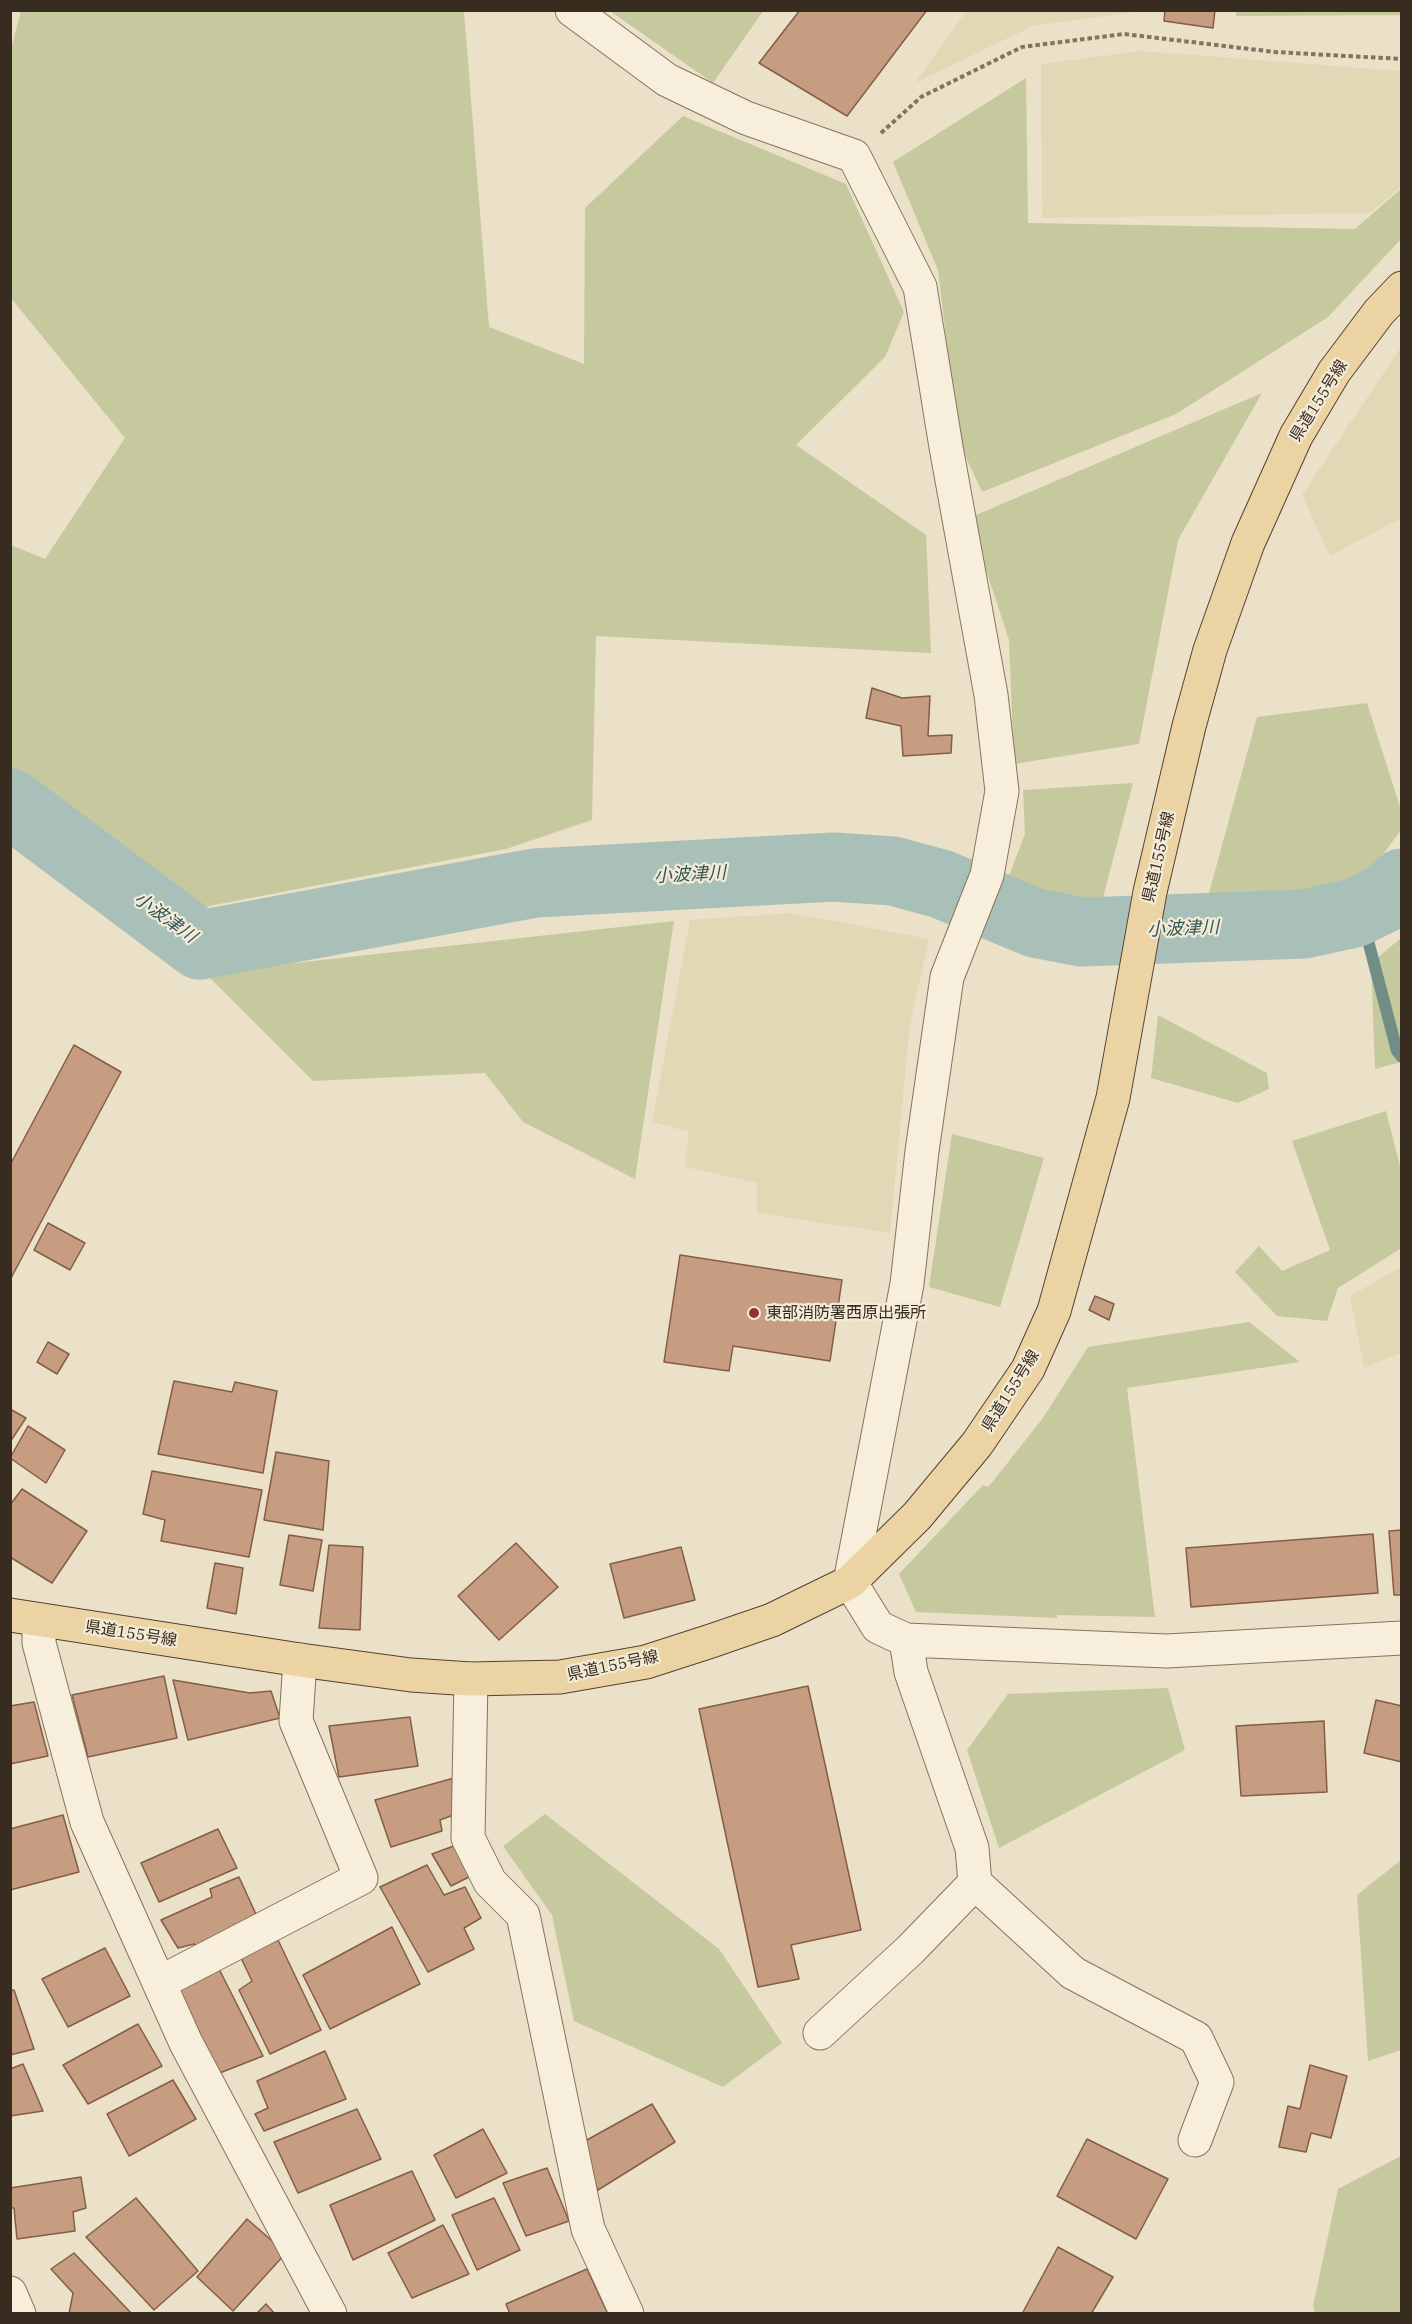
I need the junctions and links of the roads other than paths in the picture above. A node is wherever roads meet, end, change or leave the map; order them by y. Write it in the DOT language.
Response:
graph roads {
  1 [pos="572,10"];
  2 [pos="1401,288"];
  3 [pos="850,1582"];
  4 [pos="25,1617"];
  5 [pos="1401,1638"];
  6 [pos="906,1640"];
  7 [pos="300,1660"];
  8 [pos="471,1679"];
  9 [pos="975,1883"];
  10 [pos="159,1983"];
  11 [pos="820,2033"];
  12 [pos="1195,2140"];
  13 [pos="10,2293"];
  14 [pos="19,2313"];
  15 [pos="330,2313"];
  16 [pos="627,2313"];
  1 -- 3 [label="street"];
  2 -- 3 [label="main road, 県道155号線"];
  3 -- 6 [label="street"];
  3 -- 8 [label="main road, 県道155号線"];
  4 -- 7 [label="main road, 県道155号線"];
  4 -- 10 [label="street"];
  5 -- 6 [label="street"];
  6 -- 9 [label="street"];
  7 -- 8 [label="main road, 県道155号線"];
  7 -- 10 [label="street"];
  8 -- 16 [label="street"];
  9 -- 11 [label="street"];
  9 -- 12 [label="street"];
  10 -- 15 [label="street"];
  13 -- 14 [label="street"];
}
